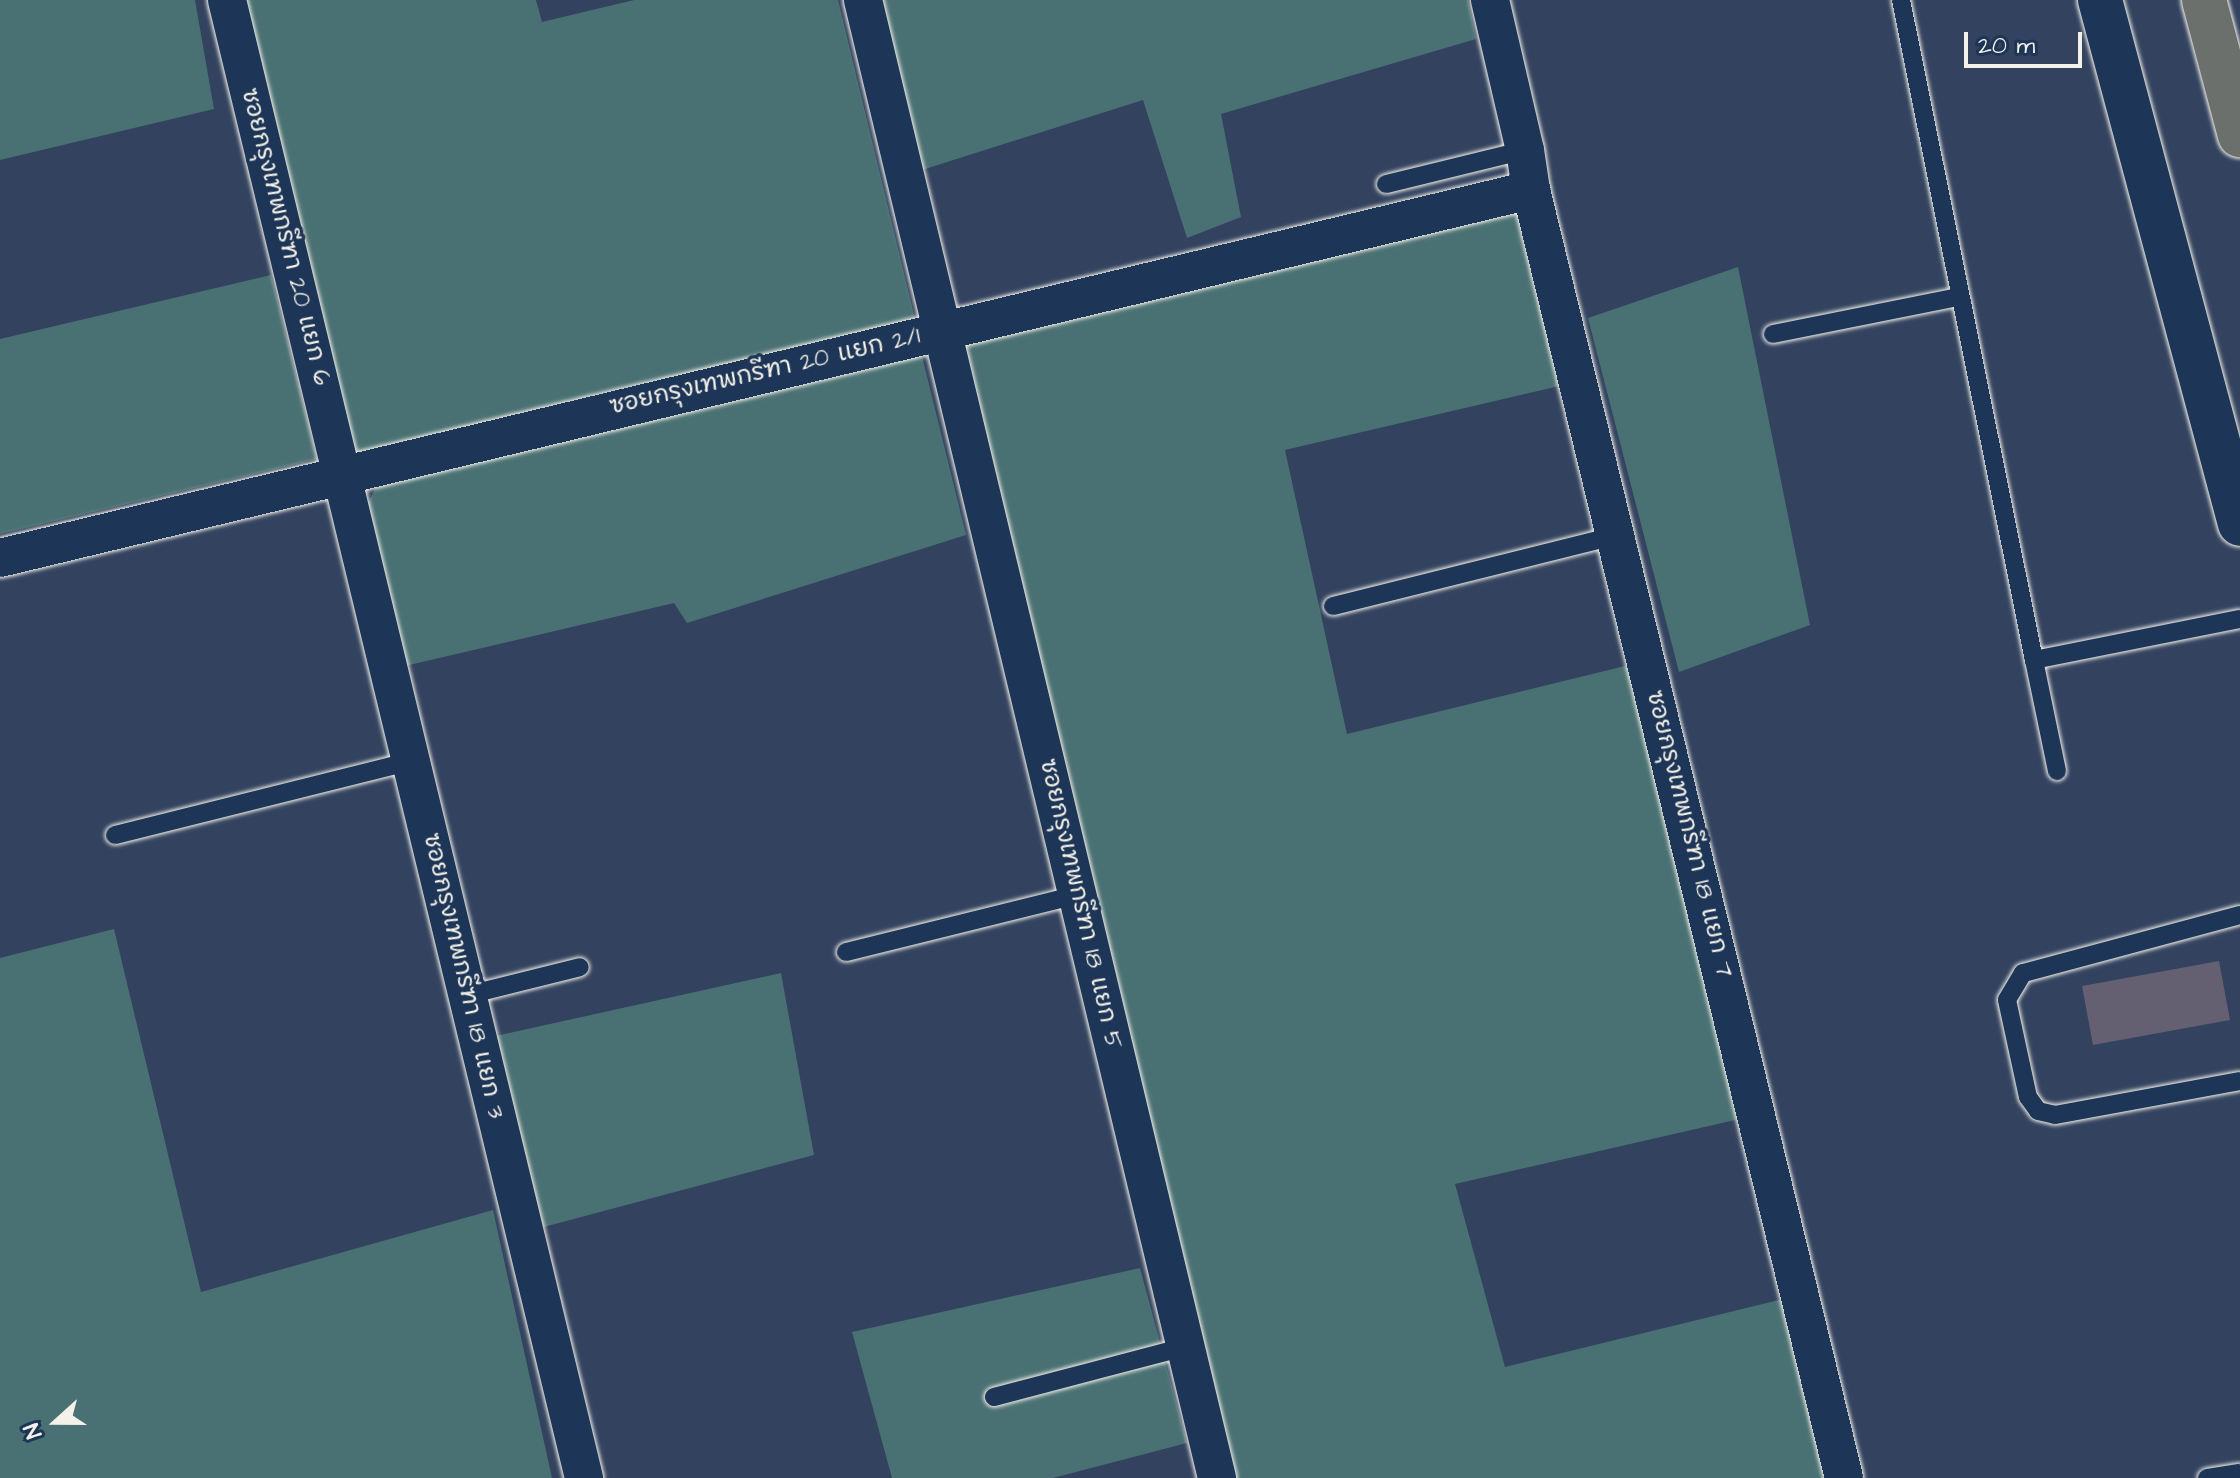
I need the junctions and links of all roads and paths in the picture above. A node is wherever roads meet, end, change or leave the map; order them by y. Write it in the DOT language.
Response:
graph roads {
  1 [pos="227,0"];
  2 [pos="863,0"];
  3 [pos="1490,0"];
  4 [pos="1901,0"];
  5 [pos="2100,0"];
  6 [pos="2204,0"];
  7 [pos="2240,135"];
  8 [pos="1525,150"];
  9 [pos="1386,184"];
  10 [pos="1531,190"];
  11 [pos="1959,297"];
  12 [pos="942,330"];
  13 [pos="1773,334"];
  14 [pos="342,473"];
  15 [pos="2240,524"];
  16 [pos="1617,535"];
  17 [pos="0,558"];
  18 [pos="1333,606"];
  19 [pos="2240,619"];
  20 [pos="2034,660"];
  21 [pos="411,761"];
  22 [pos="2057,771"];
  23 [pos="115,835"];
  24 [pos="1077,895"];
  25 [pos="2240,915"];
  26 [pos="846,952"];
  27 [pos="580,967"];
  28 [pos="468,995"];
  29 [pos="2240,1081"];
  30 [pos="1185,1347"];
  31 [pos="994,1397"];
  32 [pos="2240,1473"];
  33 [pos="584,1478"];
  34 [pos="1217,1478"];
  35 [pos="1844,1478"];
  36 [pos="2207,1478"];
  1 -- 14 [label="street, ซอยกรุงเทพกรีฑา 20 แยก 6"];
  2 -- 12 [label="street, ซอยกรุงเทพกรีฑา 18 แยก 5"];
  3 -- 8 [label="street, ซอยกรุงเทพกรีฑา 18 แยก 7"];
  4 -- 11 [label="lane"];
  5 -- 15 [label="main road"];
  6 -- 7 [label="highway"];
  8 -- 9 [label="lane"];
  8 -- 10 [label="street, ซอยกรุงเทพกรีฑา 18 แยก 7"];
  10 -- 12 [label="street, ซอยกรุงเทพกรีฑา 20 แยก 2/1"];
  10 -- 16 [label="street, ซอยกรุงเทพกรีฑา 18 แยก 7"];
  11 -- 13 [label="lane"];
  11 -- 20 [label="lane"];
  12 -- 14 [label="street, ซอยกรุงเทพกรีฑา 20 แยก 2/1"];
  12 -- 24 [label="street, ซอยกรุงเทพกรีฑา 18 แยก 5"];
  14 -- 17 [label="street, ซอยกรุงเทพกรีฑา 20 แยก 2/1"];
  14 -- 21 [label="street, ซอยกรุงเทพกรีฑา 18 แยก 3"];
  16 -- 18 [label="lane"];
  16 -- 35 [label="street, ซอยกรุงเทพกรีฑา 18 แยก 7"];
  19 -- 20 [label="lane"];
  20 -- 22 [label="lane"];
  21 -- 23 [label="lane"];
  21 -- 28 [label="street, ซอยกรุงเทพกรีฑา 18 แยก 3"];
  24 -- 26 [label="lane"];
  24 -- 30 [label="street, ซอยกรุงเทพกรีฑา 18 แยก 5"];
  25 -- 29 [label="lane"];
  27 -- 28 [label="lane"];
  28 -- 33 [label="street, ซอยกรุงเทพกรีฑา 18 แยก 3"];
  30 -- 31 [label="lane"];
  30 -- 34 [label="street, ซอยกรุงเทพกรีฑา 18 แยก 5"];
  32 -- 36 [label="lane"];
}
